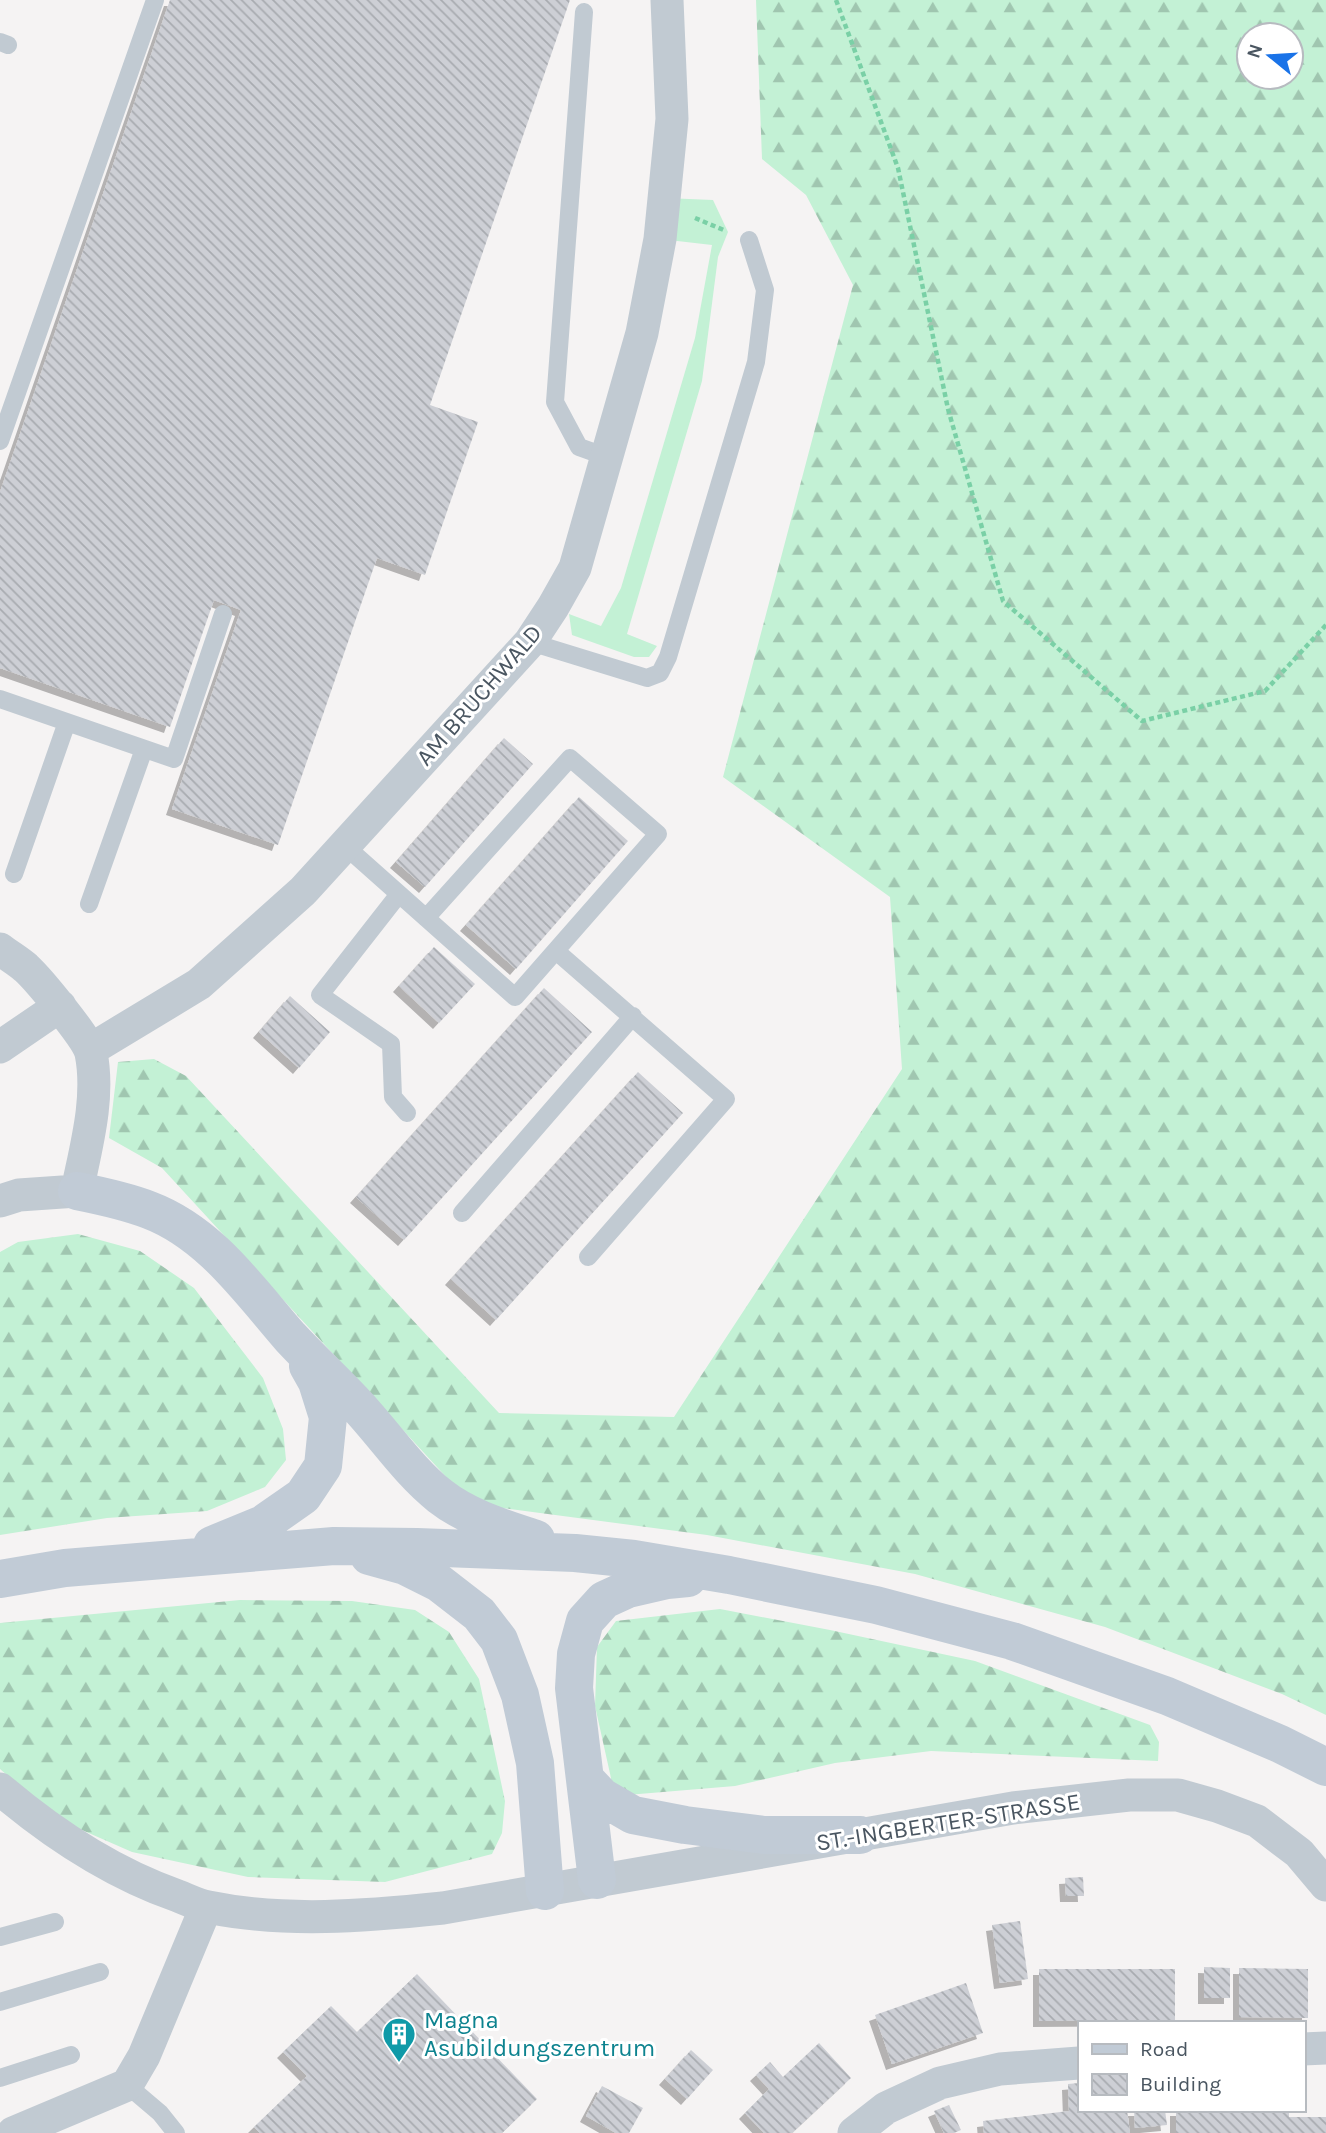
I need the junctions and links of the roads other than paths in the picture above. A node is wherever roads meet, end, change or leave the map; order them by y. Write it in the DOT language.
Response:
graph roads {
  1 [pos="155,0"];
  2 [pos="667,0"];
  3 [pos="584,12"];
  4 [pos="749,240"];
  5 [pos="0,441"];
  6 [pos="607,457"];
  7 [pos="223,614"];
  8 [pos="530,642"];
  9 [pos="0,699"];
  10 [pos="67,722"];
  11 [pos="144,749"];
  12 [pos="344,845"];
  13 [pos="14,874"];
  14 [pos="399,894"];
  15 [pos="89,904"];
  16 [pos="426,918"];
  17 [pos="0,949"];
  18 [pos="556,951"];
  19 [pos="60,1006"];
  20 [pos="633,1016"];
  21 [pos="0,1047"];
  22 [pos="90,1050"];
  23 [pos="407,1113"];
  24 [pos="77,1191"];
  25 [pos="0,1201"];
  26 [pos="462,1213"];
  27 [pos="587,1257"];
  28 [pos="292,1339"];
  29 [pos="334,1546"];
  30 [pos="575,1553"];
  31 [pos="181,1558"];
  32 [pos="729,1575"];
  33 [pos="0,1579"];
  34 [pos="1326,1767"];
  35 [pos="584,1779"];
  36 [pos="0,1789"];
  37 [pos="860,1835"];
  38 [pos="597,1880"];
  39 [pos="1326,1885"];
  40 [pos="545,1891"];
  41 [pos="206,1907"];
  42 [pos="55,1922"];
  43 [pos="0,1937"];
  44 [pos="100,1972"];
  45 [pos="0,2002"];
  46 [pos="1326,2048"];
  47 [pos="1305,2049"];
  48 [pos="71,2055"];
  49 [pos="1078,2063"];
  50 [pos="0,2078"];
  51 [pos="127,2085"];
  52 [pos="13,2133"];
  53 [pos="176,2133"];
  54 [pos="854,2133"];
  1 -- 5 [label="lane"];
  2 -- 6 [label="street, AM BRUCHWALD"];
  3 -- 6 [label="lane"];
  4 -- 8 [label="lane"];
  6 -- 8 [label="street, AM BRUCHWALD"];
  7 -- 11 [label="lane"];
  8 -- 12 [label="street, AM BRUCHWALD"];
  9 -- 10 [label="lane"];
  10 -- 11 [label="lane"];
  10 -- 13 [label="lane"];
  11 -- 15 [label="lane"];
  12 -- 14 [label="lane"];
  12 -- 22 [label="street, AM BRUCHWALD"];
  14 -- 16 [label="lane"];
  14 -- 23 [label="lane"];
  16 -- 18 [label="lane"];
  16 -- 18 [label="lane"];
  17 -- 19 [label="street"];
  18 -- 20 [label="lane"];
  19 -- 21 [label="street"];
  19 -- 22 [label="street"];
  20 -- 26 [label="lane"];
  20 -- 27 [label="lane"];
  22 -- 24 [label="street"];
  24 -- 25 [label="street"];
  24 -- 28 [label="main road"];
  28 -- 30 [label="main road"];
  28 -- 31 [label="main road"];
  29 -- 30 [label="main road"];
  29 -- 31 [label="main road"];
  29 -- 40 [label="main road"];
  30 -- 32 [label="main road"];
  31 -- 33 [label="main road"];
  32 -- 34 [label="main road"];
  32 -- 35 [label="main road"];
  35 -- 37 [label="main road"];
  35 -- 38 [label="main road"];
  36 -- 41 [label="street"];
  37 -- 38 [label="street, ST.-INGBERTER-STRASSE"];
  37 -- 39 [label="street, ST.-INGBERTER-STRASSE"];
  38 -- 40 [label="street, ST.-INGBERTER-STRASSE"];
  40 -- 41 [label="street, ST.-INGBERTER-STRASSE"];
  41 -- 51 [label="street"];
  42 -- 43 [label="lane"];
  44 -- 45 [label="lane"];
  46 -- 47 [label="street"];
  48 -- 50 [label="lane"];
  49 -- 54 [label="street"];
  51 -- 52 [label="street"];
  51 -- 53 [label="lane"];
}
